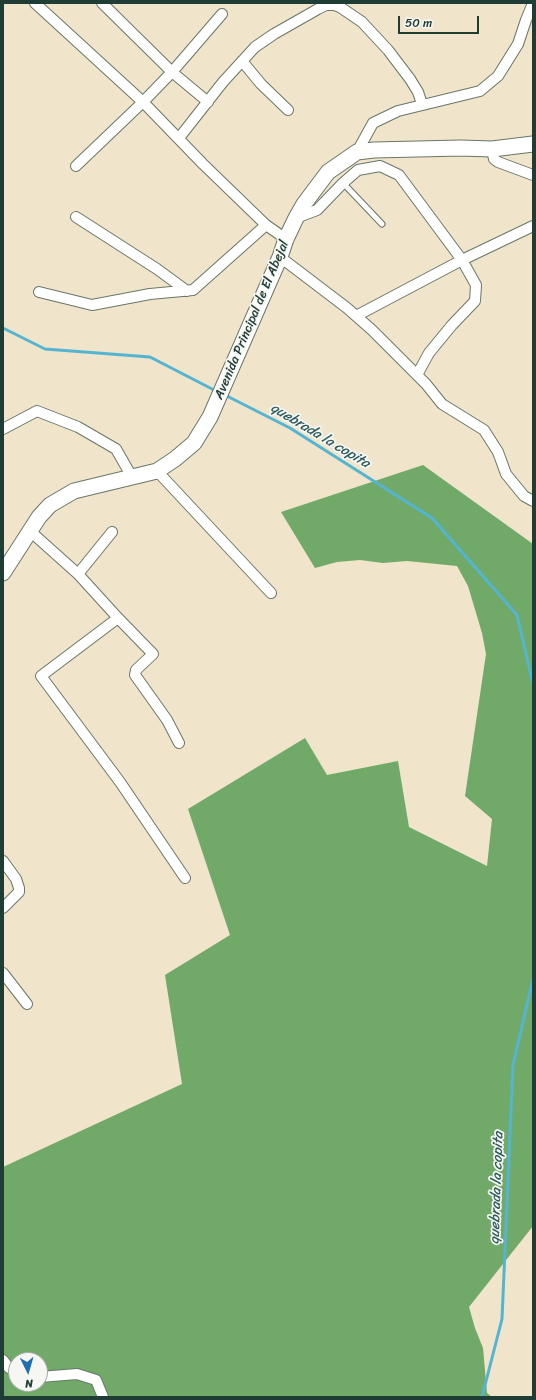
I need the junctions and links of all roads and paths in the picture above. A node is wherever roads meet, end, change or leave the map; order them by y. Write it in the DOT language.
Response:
graph roads {
  1 [pos="35,3"];
  2 [pos="102,3"];
  3 [pos="533,3"];
  4 [pos="222,14"];
  5 [pos="242,61"];
  6 [pos="172,72"];
  7 [pos="143,102"];
  8 [pos="208,102"];
  9 [pos="422,104"];
  10 [pos="288,110"];
  11 [pos="179,138"];
  12 [pos="533,144"];
  13 [pos="492,149"];
  14 [pos="357,152"];
  15 [pos="76,166"];
  16 [pos="533,175"];
  17 [pos="343,183"];
  18 [pos="76,217"];
  19 [pos="296,218"];
  20 [pos="382,224"];
  21 [pos="266,225"];
  22 [pos="533,226"];
  23 [pos="286,239"];
  24 [pos="280,257"];
  25 [pos="462,260"];
  26 [pos="187,291"];
  27 [pos="40,292"];
  28 [pos="356,316"];
  29 [pos="416,375"];
  30 [pos="3,429"];
  31 [pos="157,471"];
  32 [pos="132,477"];
  33 [pos="533,501"];
  34 [pos="30,531"];
  35 [pos="112,532"];
  36 [pos="3,573"];
  37 [pos="78,574"];
  38 [pos="271,593"];
  39 [pos="118,618"];
  40 [pos="179,743"];
  41 [pos="3,861"];
  42 [pos="185,878"];
  43 [pos="3,908"];
  44 [pos="3,973"];
  45 [pos="27,1004"];
  46 [pos="48,1376"];
  47 [pos="103,1397"];
  1 -- 7 [label="street"];
  2 -- 6 [label="street"];
  3 -- 9 [label="street"];
  4 -- 6 [label="street"];
  5 -- 8 [label="street"];
  5 -- 9 [label="street"];
  5 -- 10 [label="street"];
  6 -- 7 [label="street"];
  6 -- 8 [label="street"];
  7 -- 11 [label="street"];
  7 -- 15 [label="street"];
  8 -- 11 [label="street"];
  9 -- 14 [label="street"];
  11 -- 21 [label="street"];
  12 -- 13 [label="main road, Avenida Principal de El Abejal"];
  13 -- 14 [label="main road, Avenida Principal de El Abejal"];
  13 -- 16 [label="street"];
  14 -- 19 [label="main road, Avenida Principal de El Abejal"];
  17 -- 19 [label="street"];
  17 -- 20 [label="lane"];
  17 -- 25 [label="street"];
  18 -- 26 [label="street"];
  19 -- 23 [label="main road, Avenida Principal de El Abejal"];
  21 -- 23 [label="street"];
  21 -- 26 [label="street"];
  22 -- 25 [label="street"];
  23 -- 24 [label="main road, Avenida Principal de El Abejal"];
  24 -- 28 [label="street"];
  24 -- 31 [label="main road, Avenida Principal de El Abejal"];
  25 -- 28 [label="street"];
  25 -- 29 [label="street"];
  26 -- 27 [label="street"];
  28 -- 29 [label="street"];
  29 -- 33 [label="street"];
  30 -- 32 [label="street"];
  31 -- 32 [label="main road, Avenida Principal de El Abejal"];
  31 -- 38 [label="street"];
  32 -- 34 [label="main road, Avenida Principal de El Abejal"];
  34 -- 36 [label="main road, Avenida Principal de El Abejal"];
  34 -- 37 [label="street"];
  35 -- 37 [label="street"];
  37 -- 39 [label="street"];
  39 -- 40 [label="street"];
  39 -- 42 [label="street"];
  41 -- 43 [label="street"];
  44 -- 45 [label="street"];
  46 -- 47 [label="street"];
}
